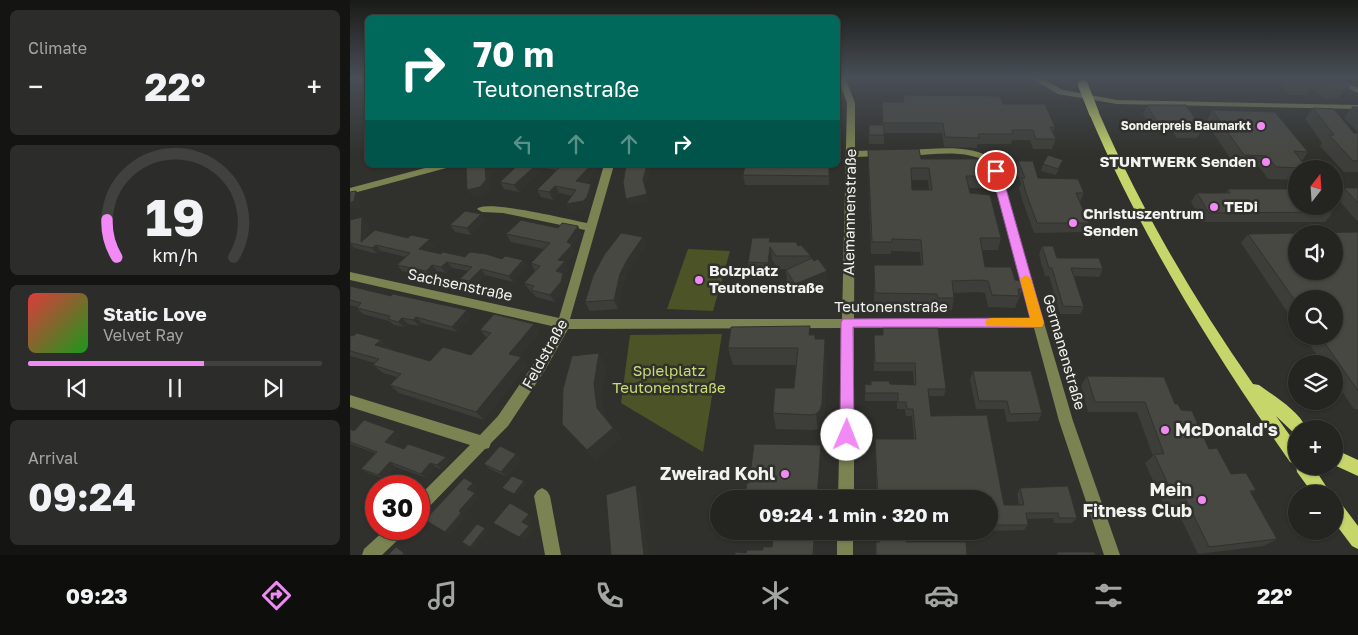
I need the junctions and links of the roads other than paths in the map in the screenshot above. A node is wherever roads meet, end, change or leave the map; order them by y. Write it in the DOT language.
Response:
graph roads {
  1 [pos="851,103"];
  2 [pos="1090,103"];
  3 [pos="1155,103"];
  4 [pos="1358,107"];
  5 [pos="852,154"];
  6 [pos="439,167"];
  7 [pos="608,167"];
  8 [pos="350,191"];
  9 [pos="482,209"];
  10 [pos="592,228"];
  11 [pos="350,276"];
  12 [pos="847,322"];
  13 [pos="1038,323"];
  14 [pos="564,324"];
  15 [pos="1243,382"];
  16 [pos="350,401"];
  17 [pos="1291,420"];
  18 [pos="484,443"];
  19 [pos="1288,447"];
  20 [pos="1343,461"];
  21 [pos="1358,468"];
  22 [pos="846,490"];
  23 [pos="430,496"];
  24 [pos="542,496"];
  25 [pos="1343,520"];
  26 [pos="386,540"];
  27 [pos="845,540"];
  28 [pos="1358,540"];
  29 [pos="370,555"];
  30 [pos="553,555"];
  31 [pos="845,555"];
  32 [pos="1112,555"];
  1 -- 5 [label="street, Alemannenstraße"];
  2 -- 15 [label="main road, bridge"];
  3 -- 4 [label="street"];
  5 -- 12 [label="street, Alemannenstraße"];
  5 -- 13 [label="street, Germanenstraße"];
  6 -- 8 [label="street"];
  7 -- 10 [label="street, Feldstraße"];
  9 -- 10 [label="street"];
  10 -- 14 [label="street, Feldstraße"];
  11 -- 14 [label="street, Sachsenstraße"];
  12 -- 13 [label="street, Teutonenstraße"];
  12 -- 14 [label="street, Teutonenstraße"];
  12 -- 22 [label="street, Alemannenstraße"];
  13 -- 32 [label="street, Germanenstraße"];
  14 -- 18 [label="street, Feldstraße"];
  15 -- 17 [label="main road"];
  15 -- 19 [label="main road"];
  16 -- 18 [label="street"];
  18 -- 23 [label="street, Feldstraße"];
  20 -- 21 [label="main road"];
  24 -- 30 [label="street"];
  25 -- 28 [label="main road"];
  26 -- 29 [label="street"];
  27 -- 31 [label="street"];
}
